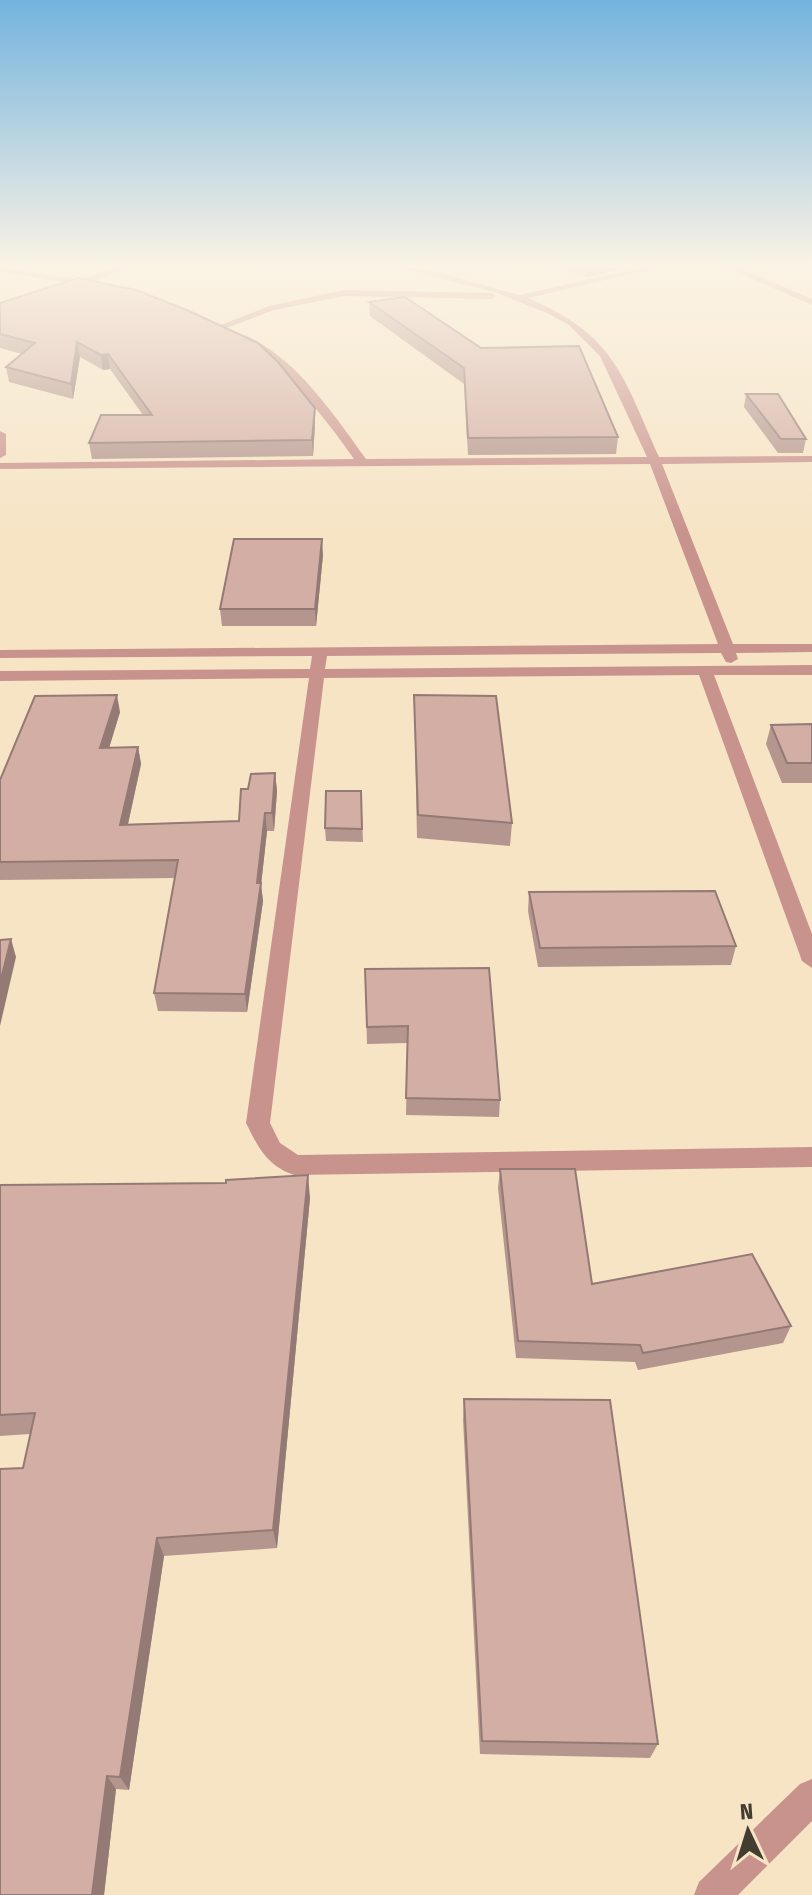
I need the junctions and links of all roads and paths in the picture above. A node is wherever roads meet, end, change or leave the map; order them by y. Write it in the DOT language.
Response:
graph roads {
  1 [pos="269,353"];
  2 [pos="602,353"];
  3 [pos="0,434"];
  4 [pos="0,455"];
  5 [pos="654,459"];
  6 [pos="812,459"];
  7 [pos="361,461"];
  8 [pos="0,466"];
  9 [pos="727,648"];
  10 [pos="812,648"];
  11 [pos="320,651"];
  12 [pos="0,654"];
  13 [pos="812,670"];
  14 [pos="705,671"];
  15 [pos="735,671"];
  16 [pos="317,674"];
  17 [pos="0,676"];
  18 [pos="812,961"];
  19 [pos="812,1157"];
  20 [pos="812,1796"];
  21 [pos="712,1895"];
  1 -- 7 [label="street"];
  2 -- 5 [label="street"];
  3 -- 4 [label="street"];
  5 -- 6 [label="street"];
  5 -- 7 [label="street"];
  5 -- 9 [label="street"];
  7 -- 8 [label="street"];
  9 -- 10 [label="street"];
  9 -- 11 [label="street"];
  9 -- 15 [label="street"];
  11 -- 12 [label="street"];
  11 -- 16 [label="street"];
  13 -- 15 [label="street"];
  14 -- 15 [label="street"];
  14 -- 16 [label="street"];
  14 -- 18 [label="street"];
  16 -- 17 [label="street"];
  16 -- 19 [label="street"];
  20 -- 21 [label="street"];
}
